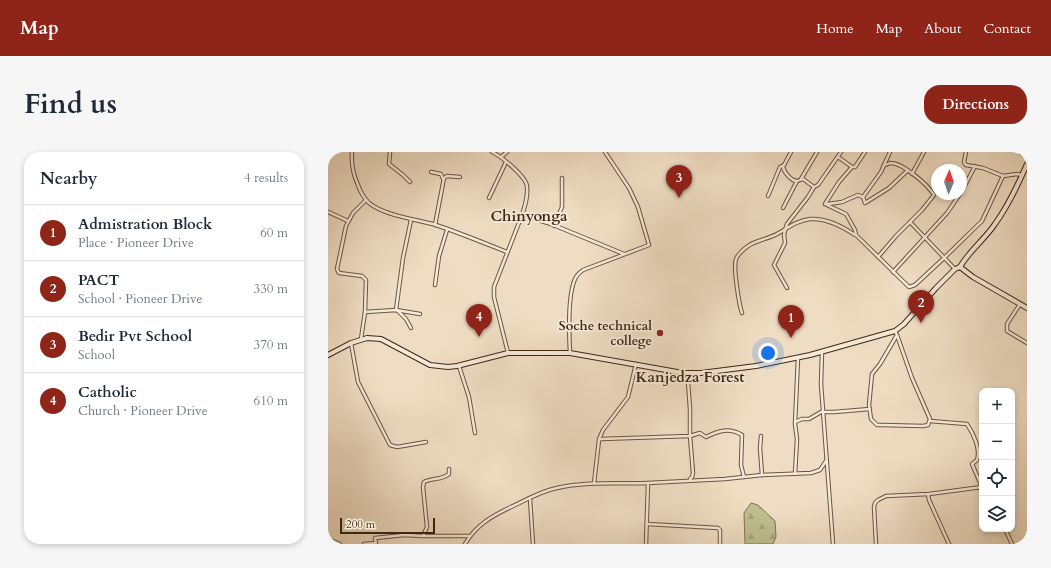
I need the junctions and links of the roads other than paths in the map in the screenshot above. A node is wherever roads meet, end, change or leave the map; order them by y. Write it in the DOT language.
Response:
graph roads {
  1 [pos="352,152"];
  2 [pos="390,152"];
  3 [pos="492,152"];
  4 [pos="507,152"];
  5 [pos="605,152"];
  6 [pos="791,152"];
  7 [pos="817,152"];
  8 [pos="841,152"];
  9 [pos="865,152"];
  10 [pos="890,152"];
  11 [pos="924,152"];
  12 [pos="966,152"];
  13 [pos="1021,152"];
  14 [pos="501,157"];
  15 [pos="838,157"];
  16 [pos="1027,157"];
  17 [pos="506,162"];
  18 [pos="1027,164"];
  19 [pos="784,165"];
  20 [pos="884,165"];
  21 [pos="975,166"];
  22 [pos="852,167"];
  23 [pos="907,171"];
  24 [pos="430,172"];
  25 [pos="912,174"];
  26 [pos="1025,174"];
  27 [pos="1004,176"];
  28 [pos="460,177"];
  29 [pos="562,178"];
  30 [pos="443,179"];
  31 [pos="799,180"];
  32 [pos="967,181"];
  33 [pos="410,182"];
  34 [pos="814,187"];
  35 [pos="768,196"];
  36 [pos="863,197"];
  37 [pos="489,198"];
  38 [pos="366,200"];
  39 [pos="956,200"];
  40 [pos="827,204"];
  41 [pos="783,208"];
  42 [pos="328,212"];
  43 [pos="522,215"];
  44 [pos="411,220"];
  45 [pos="348,221"];
  46 [pos="910,222"];
  47 [pos="435,225"];
  48 [pos="554,226"];
  49 [pos="786,229"];
  50 [pos="447,230"];
  51 [pos="856,235"];
  52 [pos="924,238"];
  53 [pos="507,252"];
  54 [pos="625,254"];
  55 [pos="878,256"];
  56 [pos="944,258"];
  57 [pos="960,267"];
  58 [pos="955,269"];
  59 [pos="893,272"];
  60 [pos="435,285"];
  61 [pos="787,288"];
  62 [pos="1020,304"];
  63 [pos="1027,308"];
  64 [pos="396,310"];
  65 [pos="365,312"];
  66 [pos="742,313"];
  67 [pos="420,314"];
  68 [pos="411,328"];
  69 [pos="894,331"];
  70 [pos="897,335"];
  71 [pos="360,339"];
  72 [pos="1027,342"];
  73 [pos="351,343"];
  74 [pos="822,352"];
  75 [pos="508,353"];
  76 [pos="570,353"];
  77 [pos="328,355"];
  78 [pos="798,358"];
  79 [pos="636,364"];
  80 [pos="459,366"];
  81 [pos="683,373"];
  82 [pos="870,409"];
  83 [pos="823,413"];
  84 [pos="930,421"];
  85 [pos="795,423"];
  86 [pos="475,433"];
  87 [pos="690,436"];
  88 [pos="761,436"];
  89 [pos="599,440"];
  90 [pos="426,442"];
  91 [pos="826,461"];
  92 [pos="449,469"];
  93 [pos="795,474"];
  94 [pos="762,475"];
  95 [pos="744,477"];
  96 [pos="688,480"];
  97 [pos="979,480"];
  98 [pos="594,483"];
  99 [pos="648,483"];
  100 [pos="979,487"];
  101 [pos="928,494"];
  102 [pos="530,499"];
  103 [pos="647,524"];
  104 [pos="1006,532"];
  105 [pos="423,536"];
  106 [pos="469,536"];
  107 [pos="328,539"];
  108 [pos="340,544"];
  109 [pos="364,544"];
  110 [pos="376,544"];
  111 [pos="465,544"];
  112 [pos="533,544"];
  113 [pos="646,544"];
  114 [pos="720,544"];
  115 [pos="833,544"];
  116 [pos="876,544"];
  117 [pos="949,544"];
  118 [pos="1012,544"];
  1 -- 38 [label="street"];
  2 -- 33 [label="street"];
  3 -- 14 [label="street"];
  4 -- 14 [label="street"];
  5 -- 54 [label="street"];
  6 -- 19 [label="street"];
  7 -- 31 [label="street"];
  8 -- 15 [label="street"];
  9 -- 22 [label="street"];
  10 -- 20 [label="street"];
  11 -- 25 [label="street"];
  12 -- 21 [label="street"];
  13 -- 16 [label="street"];
  14 -- 17 [label="street"];
  15 -- 22 [label="street"];
  15 -- 34 [label="street"];
  17 -- 37 [label="street"];
  17 -- 43 [label="street"];
  18 -- 26 [label="street"];
  19 -- 31 [label="street"];
  19 -- 35 [label="street"];
  20 -- 23 [label="street"];
  20 -- 36 [label="street"];
  21 -- 27 [label="street"];
  21 -- 32 [label="street"];
  22 -- 40 [label="street"];
  23 -- 25 [label="street"];
  23 -- 36 [label="street"];
  24 -- 30 [label="street"];
  25 -- 46 [label="street"];
  26 -- 27 [label="street"];
  26 -- 57 [label="street"];
  27 -- 56 [label="street"];
  28 -- 30 [label="street"];
  29 -- 48 [label="street"];
  30 -- 47 [label="street"];
  31 -- 34 [label="street"];
  31 -- 41 [label="street"];
  34 -- 49 [label="street"];
  36 -- 40 [label="street"];
  38 -- 44 [label="street"];
  38 -- 45 [label="street"];
  39 -- 52 [label="street"];
  40 -- 51 [label="street"];
  42 -- 45 [label="street"];
  43 -- 48 [label="street"];
  43 -- 53 [label="street"];
  44 -- 47 [label="street"];
  44 -- 64 [label="street"];
  45 -- 65 [label="street"];
  46 -- 52 [label="street"];
  46 -- 55 [label="street"];
  47 -- 50 [label="street"];
  48 -- 54 [label="street"];
  49 -- 51 [label="street"];
  49 -- 61 [label="street"];
  49 -- 66 [label="street"];
  50 -- 53 [label="street"];
  50 -- 60 [label="street"];
  51 -- 55 [label="street"];
  52 -- 56 [label="street"];
  52 -- 59 [label="street"];
  53 -- 75 [label="street"];
  54 -- 76 [label="street"];
  55 -- 59 [label="street"];
  56 -- 58 [label="street"];
  56 -- 59 [label="street"];
  57 -- 58 [label="street"];
  57 -- 62 [label="street"];
  58 -- 69 [label="street"];
  62 -- 63 [label="street"];
  62 -- 72 [label="street"];
  64 -- 65 [label="street"];
  64 -- 67 [label="street"];
  64 -- 68 [label="street"];
  65 -- 71 [label="street"];
  69 -- 70 [label="street"];
  69 -- 74 [label="street"];
  70 -- 82 [label="street"];
  70 -- 84 [label="street"];
  71 -- 73 [label="street"];
  71 -- 80 [label="street"];
  73 -- 77 [label="street"];
  73 -- 90 [label="street"];
  74 -- 78 [label="street"];
  74 -- 83 [label="street"];
  75 -- 76 [label="street"];
  75 -- 80 [label="street"];
  76 -- 79 [label="street"];
  78 -- 81 [label="street"];
  78 -- 85 [label="street"];
  79 -- 81 [label="street"];
  79 -- 89 [label="street"];
  80 -- 86 [label="street"];
  81 -- 87 [label="street"];
  82 -- 83 [label="street"];
  82 -- 84 [label="street"];
  83 -- 85 [label="street"];
  83 -- 91 [label="street"];
  84 -- 97 [label="street"];
  85 -- 93 [label="street"];
  87 -- 89 [label="street"];
  87 -- 95 [label="street"];
  87 -- 96 [label="street"];
  88 -- 94 [label="street"];
  89 -- 98 [label="street"];
  91 -- 93 [label="street"];
  91 -- 115 [label="street"];
  92 -- 105 [label="street"];
  93 -- 94 [label="street"];
  94 -- 95 [label="street"];
  95 -- 96 [label="street"];
  96 -- 99 [label="street"];
  98 -- 99 [label="street"];
  98 -- 102 [label="street"];
  99 -- 103 [label="street"];
  100 -- 101 [label="street"];
  101 -- 116 [label="street"];
  101 -- 117 [label="street"];
  102 -- 106 [label="street"];
  102 -- 112 [label="street"];
  103 -- 113 [label="street"];
  103 -- 114 [label="street"];
  104 -- 118 [label="street"];
  105 -- 106 [label="street"];
  105 -- 110 [label="street"];
  106 -- 111 [label="street"];
  107 -- 108 [label="street"];
  109 -- 110 [label="street"];
}
